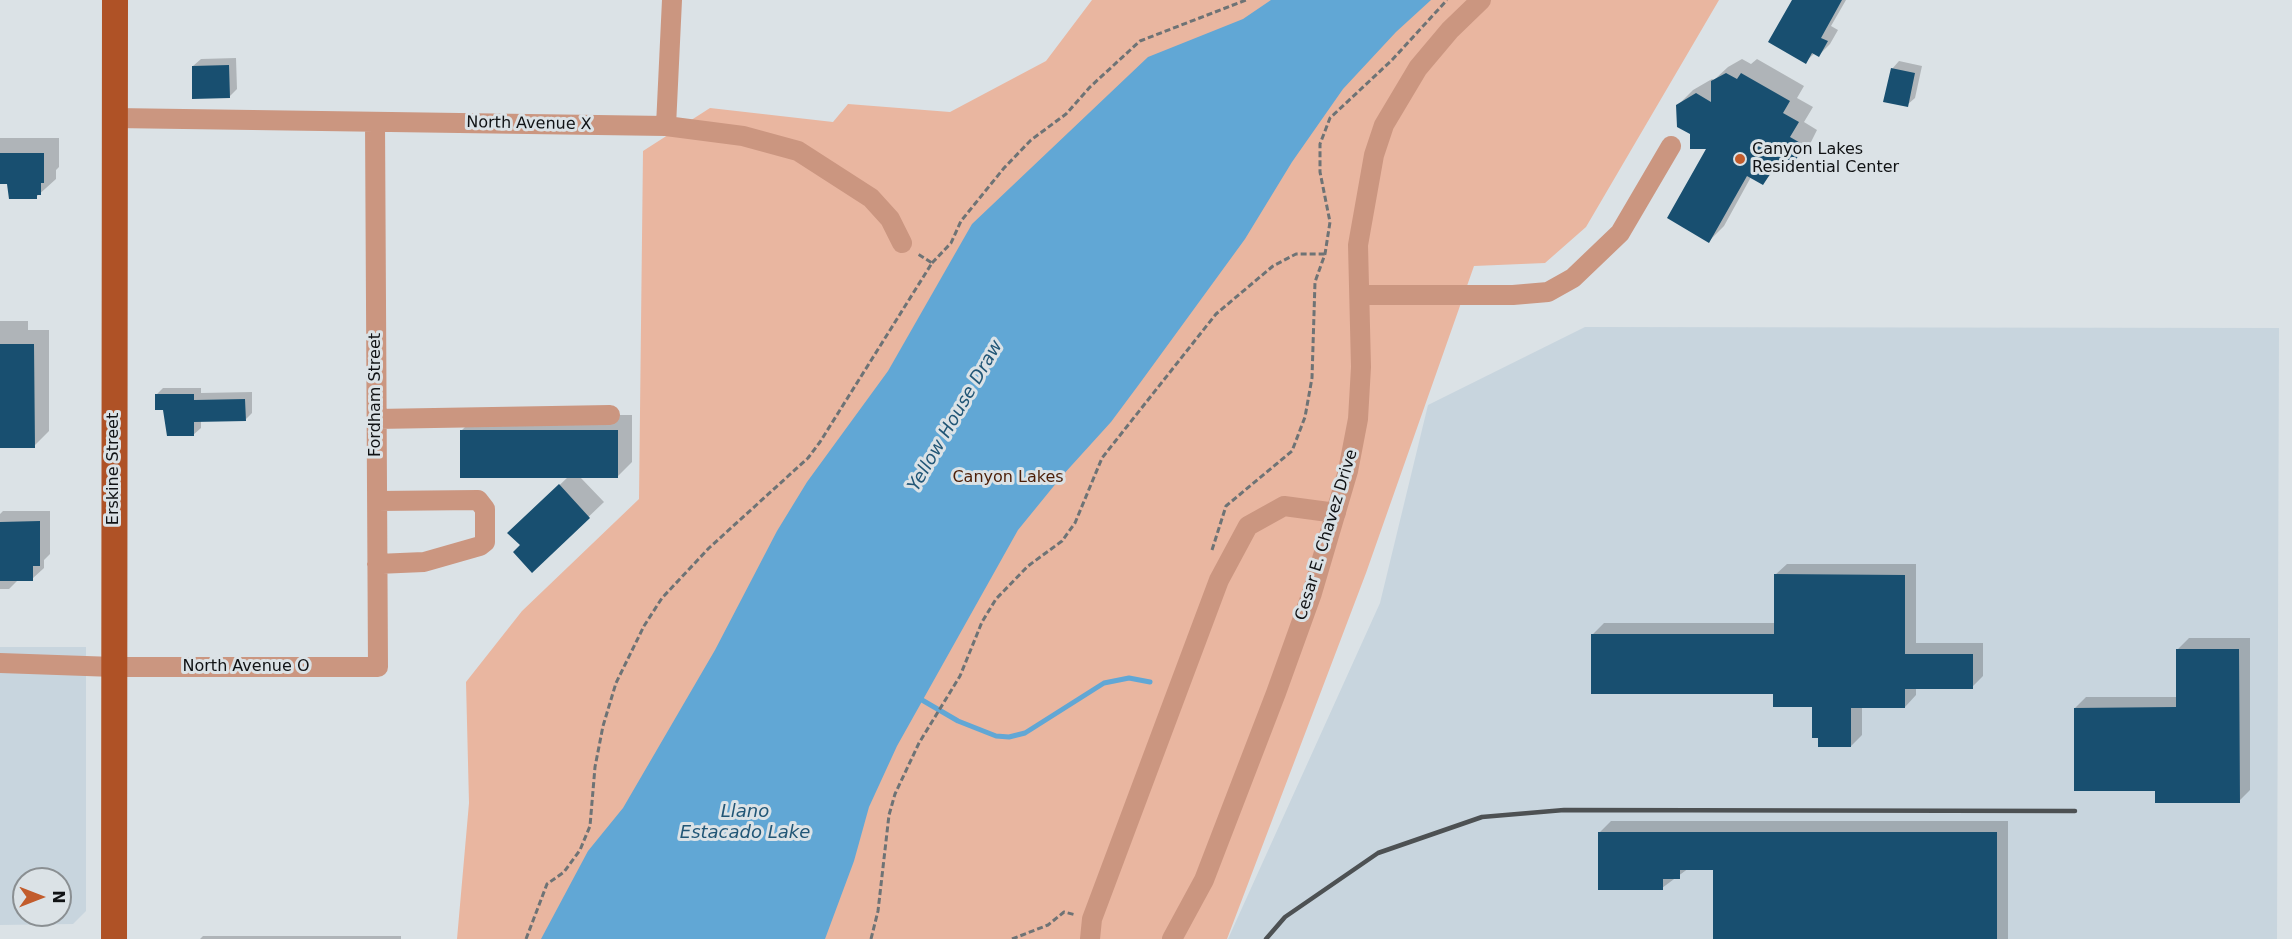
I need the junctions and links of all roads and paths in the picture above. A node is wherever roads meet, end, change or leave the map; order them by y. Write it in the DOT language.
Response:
graph roads {
  1 [pos="115,0"];
  2 [pos="672,0"];
  3 [pos="1246,0"];
  4 [pos="1447,0"];
  5 [pos="1481,0"];
  6 [pos="115,118"];
  7 [pos="375,122"];
  8 [pos="666,126"];
  9 [pos="1671,146"];
  10 [pos="902,243"];
  11 [pos="1325,254"];
  12 [pos="932,263"];
  13 [pos="1360,295"];
  14 [pos="610,416"];
  15 [pos="376,419"];
  16 [pos="377,501"];
  17 [pos="1336,513"];
  18 [pos="377,564"];
  19 [pos="1219,580"];
  20 [pos="0,663"];
  21 [pos="114,667"];
  22 [pos="378,667"];
  23 [pos="1092,919"];
  24 [pos="114,939"];
  25 [pos="526,939"];
  26 [pos="871,939"];
  27 [pos="1012,939"];
  28 [pos="1090,939"];
  29 [pos="1173,939"];
  1 -- 6 [label="main road, Erskine Street"];
  2 -- 8 [label="street"];
  3 -- 12 [label="path"];
  4 -- 11 [label="path"];
  5 -- 13 [label="street, Cesar E. Chavez Drive"];
  6 -- 7 [label="street, North Avenue X"];
  6 -- 21 [label="main road, Erskine Street"];
  7 -- 8 [label="street, North Avenue X"];
  7 -- 15 [label="street, Fordham Street"];
  8 -- 10 [label="street, North Avenue X"];
  9 -- 13 [label="street"];
  10 -- 12 [label="path"];
  11 -- 19 [label="path"];
  11 -- 26 [label="path"];
  12 -- 25 [label="path"];
  13 -- 17 [label="street, Cesar E. Chavez Drive"];
  14 -- 15 [label="street"];
  15 -- 16 [label="street, Fordham Street"];
  16 -- 18 [label="street, Fordham Street"];
  16 -- 18 [label="street"];
  17 -- 19 [label="street"];
  17 -- 29 [label="street, Cesar E. Chavez Drive"];
  18 -- 22 [label="street, Fordham Street"];
  19 -- 23 [label="street"];
  20 -- 21 [label="street, North Avenue O"];
  21 -- 22 [label="street, North Avenue O"];
  21 -- 24 [label="main road, Erskine Street"];
  23 -- 27 [label="path"];
  23 -- 28 [label="street"];
}
